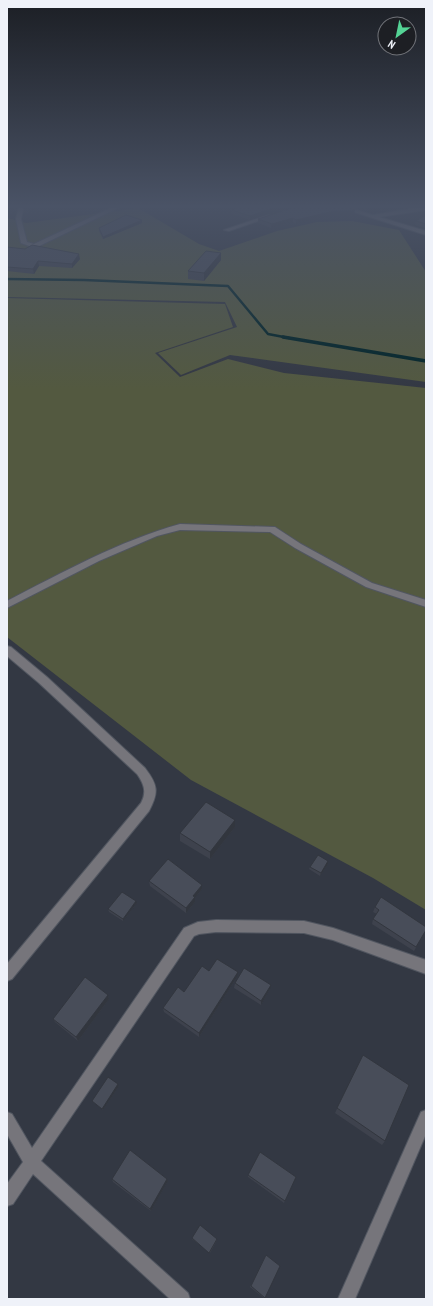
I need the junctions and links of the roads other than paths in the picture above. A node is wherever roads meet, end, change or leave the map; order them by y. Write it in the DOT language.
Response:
graph roads {
  1 [pos="426,604"];
  2 [pos="7,605"];
  3 [pos="7,650"];
  4 [pos="426,967"];
  5 [pos="7,974"];
  6 [pos="426,1116"];
  7 [pos="7,1119"];
  8 [pos="32,1163"];
  9 [pos="7,1198"];
  10 [pos="182,1299"];
  11 [pos="346,1299"];
  1 -- 2 [label="street"];
  3 -- 5 [label="street"];
  4 -- 8 [label="street"];
  6 -- 11 [label="street"];
  7 -- 8 [label="street"];
  8 -- 9 [label="street"];
  8 -- 10 [label="street"];
}
